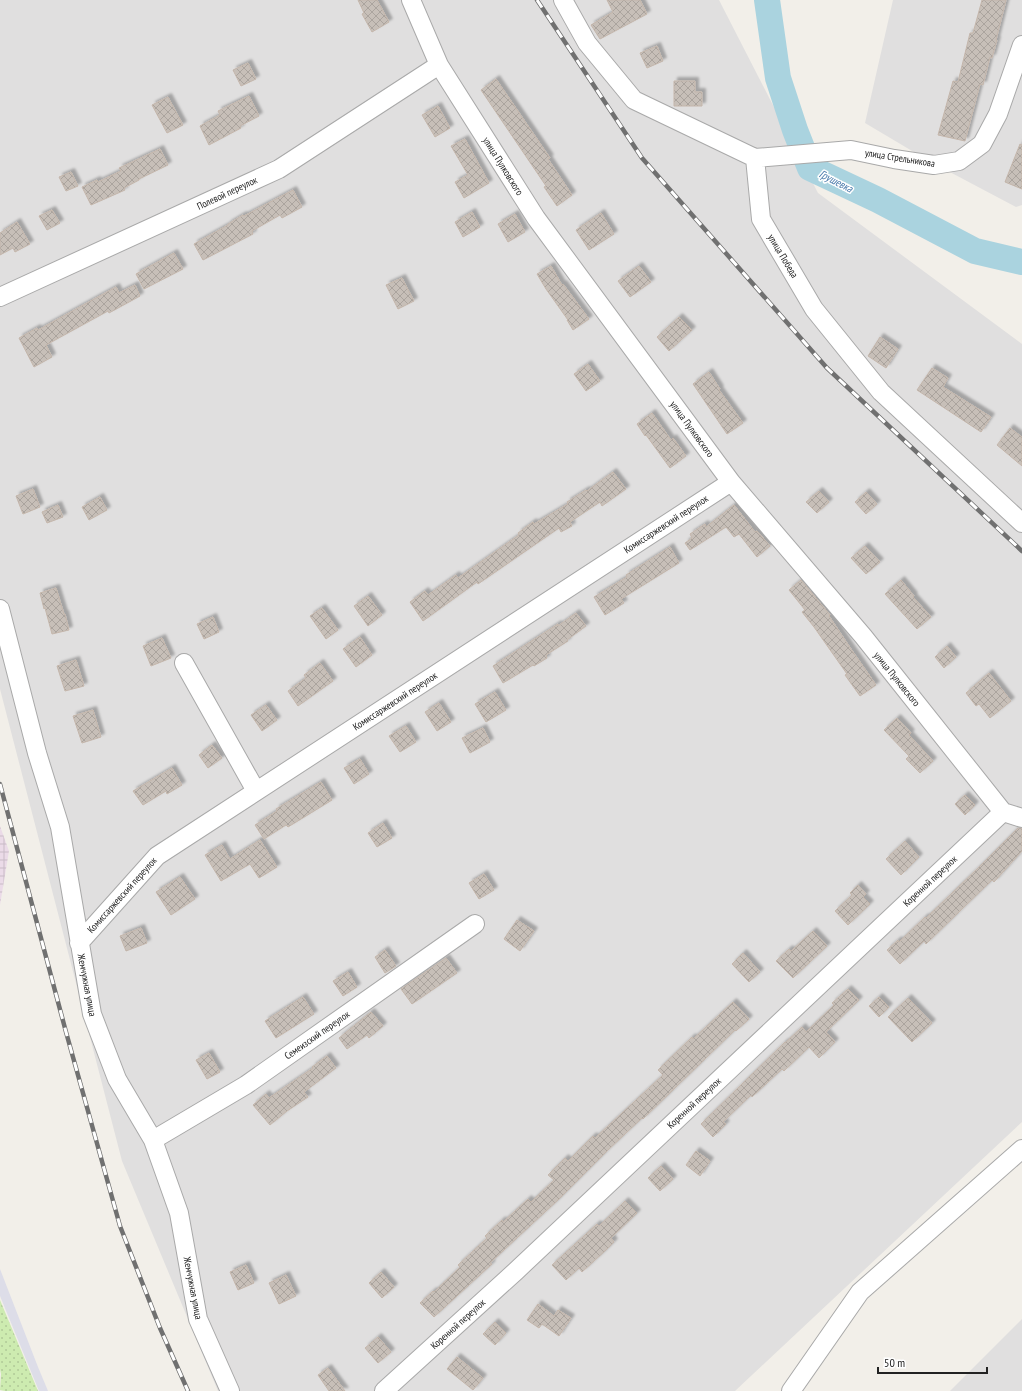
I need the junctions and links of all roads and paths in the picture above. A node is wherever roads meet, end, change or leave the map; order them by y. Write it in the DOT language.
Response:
graph roads {
  1 [pos="411,0"];
  2 [pos="563,0"];
  3 [pos="1022,45"];
  4 [pos="440,64"];
  5 [pos="755,158"];
  6 [pos="0,297"];
  7 [pos="730,482"];
  8 [pos="1022,523"];
  9 [pos="0,609"];
  10 [pos="184,663"];
  11 [pos="256,791"];
  12 [pos="1003,812"];
  13 [pos="1022,818"];
  14 [pos="475,924"];
  15 [pos="79,943"];
  16 [pos="153,1140"];
  17 [pos="1022,1149"];
  18 [pos="230,1391"];
  19 [pos="384,1391"];
  20 [pos="791,1391"];
  1 -- 4 [label="street, улица Пулковского"];
  2 -- 5 [label="street"];
  3 -- 5 [label="street, улица Стрельникова"];
  4 -- 6 [label="street, Полевой переулок"];
  4 -- 7 [label="street, улица Пулковского"];
  5 -- 8 [label="street, улица Победа"];
  7 -- 11 [label="street, Комиссаржевский переулок"];
  7 -- 12 [label="street, улица Пулковского"];
  9 -- 15 [label="street, Жемчужная улица"];
  10 -- 11 [label="street"];
  11 -- 15 [label="street, Комиссаржевский переулок"];
  12 -- 13 [label="street"];
  12 -- 19 [label="street, Коренной переулок"];
  14 -- 16 [label="street, Семеизский переулок"];
  15 -- 16 [label="street, Жемчужная улица"];
  16 -- 18 [label="street, Жемчужная улица"];
  17 -- 20 [label="street"];
}
